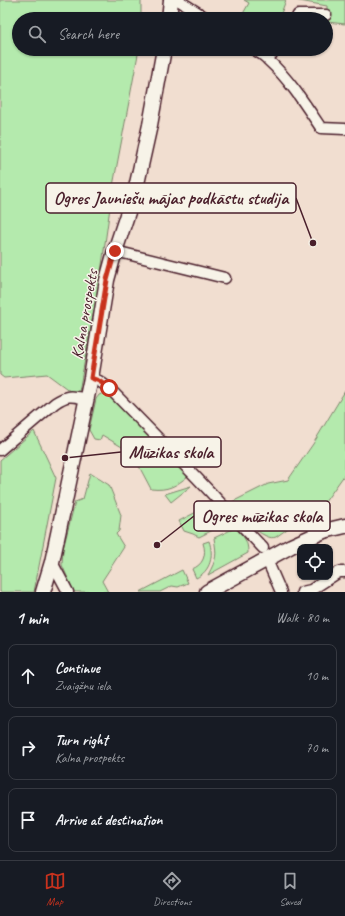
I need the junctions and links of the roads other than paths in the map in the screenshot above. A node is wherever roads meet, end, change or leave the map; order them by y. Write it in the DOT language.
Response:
graph roads {
  1 [pos="171,0"];
  2 [pos="178,0"];
  3 [pos="170,12"];
  4 [pos="197,12"];
  5 [pos="163,56"];
  6 [pos="264,56"];
  7 [pos="270,56"];
  8 [pos="268,59"];
  9 [pos="345,129"];
  10 [pos="115,251"];
  11 [pos="225,278"];
  12 [pos="91,378"];
  13 [pos="87,399"];
  14 [pos="0,450"];
  15 [pos="342,527"];
  16 [pos="265,554"];
  17 [pos="52,562"];
  18 [pos="345,572"];
  19 [pos="309,591"];
  20 [pos="43,592"];
  21 [pos="68,592"];
  22 [pos="207,592"];
  23 [pos="281,592"];
  1 -- 3 [label="main road"];
  2 -- 4 [label="street"];
  5 -- 10 [label="main road, Kalna prospekts"];
  6 -- 8 [label="street"];
  7 -- 8 [label="street"];
  8 -- 9 [label="street"];
  10 -- 11 [label="street"];
  10 -- 12 [label="main road, Kalna prospekts"];
  12 -- 13 [label="main road, Kalna prospekts"];
  12 -- 16 [label="street"];
  13 -- 14 [label="street"];
  13 -- 17 [label="main road, Kalna prospekts"];
  15 -- 16 [label="main road"];
  16 -- 22 [label="main road"];
  16 -- 23 [label="street"];
  17 -- 20 [label="main road, Kalna prospekts"];
  17 -- 21 [label="street"];
  18 -- 19 [label="street"];
}
